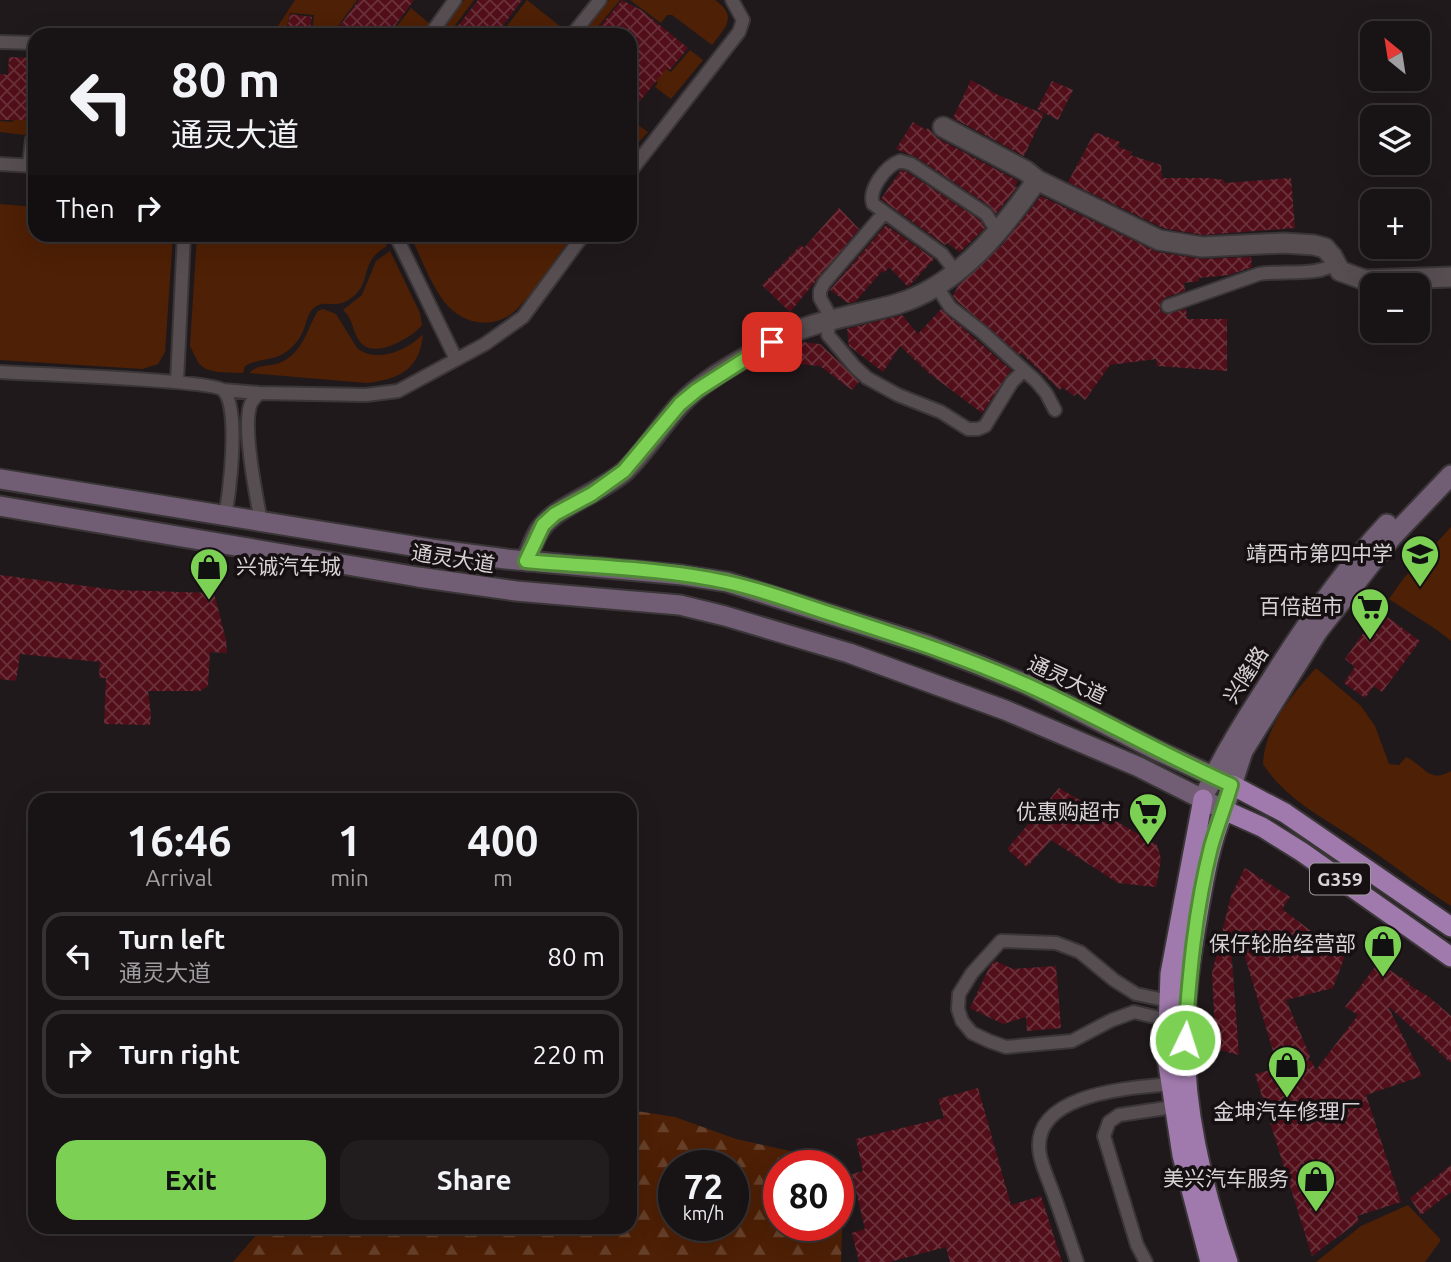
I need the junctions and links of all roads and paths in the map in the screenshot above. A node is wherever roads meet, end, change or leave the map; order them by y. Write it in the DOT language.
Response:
graph roads {
  1 [pos="455,0"];
  2 [pos="600,0"];
  3 [pos="732,0"];
  4 [pos="435,28"];
  5 [pos="578,28"];
  6 [pos="0,42"];
  7 [pos="28,43"];
  8 [pos="943,127"];
  9 [pos="637,163"];
  10 [pos="0,164"];
  11 [pos="28,166"];
  12 [pos="1037,180"];
  13 [pos="884,213"];
  14 [pos="997,231"];
  15 [pos="184,242"];
  16 [pos="399,242"];
  17 [pos="578,242"];
  18 [pos="1335,263"];
  19 [pos="955,271"];
  20 [pos="1451,277"];
  21 [pos="936,285"];
  22 [pos="1168,306"];
  23 [pos="828,322"];
  24 [pos="456,359"];
  25 [pos="1023,371"];
  26 [pos="0,372"];
  27 [pos="177,382"];
  28 [pos="223,390"];
  29 [pos="260,393"];
  30 [pos="1055,410"];
  31 [pos="1451,458"];
  32 [pos="1451,475"];
  33 [pos="0,479"];
  34 [pos="0,506"];
  35 [pos="225,515"];
  36 [pos="261,521"];
  37 [pos="526,561"];
  38 [pos="1222,781"];
  39 [pos="1203,799"];
  40 [pos="1224,810"];
  41 [pos="1451,927"];
  42 [pos="1451,957"];
  43 [pos="1168,1011"];
  44 [pos="1171,1084"];
  45 [pos="1173,1107"];
  46 [pos="1077,1262"];
  47 [pos="1146,1262"];
  48 [pos="1210,1262"];
  49 [pos="1228,1262"];
  1 -- 4 [label="lane"];
  2 -- 5 [label="lane"];
  3 -- 9 [label="lane"];
  6 -- 7 [label="lane"];
  8 -- 12 [label="street"];
  10 -- 11 [label="lane"];
  12 -- 14 [label="street"];
  12 -- 18 [label="street"];
  13 -- 14 [label="lane"];
  13 -- 19 [label="lane"];
  13 -- 23 [label="lane"];
  14 -- 19 [label="street"];
  15 -- 27 [label="lane"];
  16 -- 24 [label="lane"];
  17 -- 24 [label="lane"];
  18 -- 20 [label="street"];
  18 -- 22 [label="lane"];
  19 -- 21 [label="street"];
  21 -- 23 [label="street"];
  21 -- 25 [label="lane"];
  23 -- 25 [label="lane"];
  23 -- 37 [label="street"];
  24 -- 29 [label="lane"];
  25 -- 30 [label="lane"];
  26 -- 27 [label="lane"];
  27 -- 28 [label="lane"];
  28 -- 29 [label="lane"];
  28 -- 35 [label="lane"];
  29 -- 36 [label="lane"];
  31 -- 38 [label="main road, 兴隆路"];
  32 -- 38 [label="main road, 兴隆路"];
  33 -- 35 [label="main road, 通灵大道"];
  34 -- 39 [label="main road, 通灵大道"];
  35 -- 36 [label="main road, 通灵大道"];
  36 -- 37 [label="main road, 通灵大道"];
  37 -- 38 [label="main road, 通灵大道"];
  38 -- 39 [label="main road, 兴隆路"];
  38 -- 40 [label="main road, 兴隆路"];
  38 -- 41 [label="highway, 通灵大道 / G359"];
  39 -- 40 [label="main road, 通灵大道"];
  39 -- 43 [label="highway"];
  40 -- 42 [label="highway, 通灵大道 / G359"];
  40 -- 49 [label="highway"];
  43 -- 43 [label="lane"];
  43 -- 44 [label="highway"];
  44 -- 45 [label="highway"];
  44 -- 46 [label="lane"];
  45 -- 47 [label="lane"];
  45 -- 48 [label="highway"];
}
